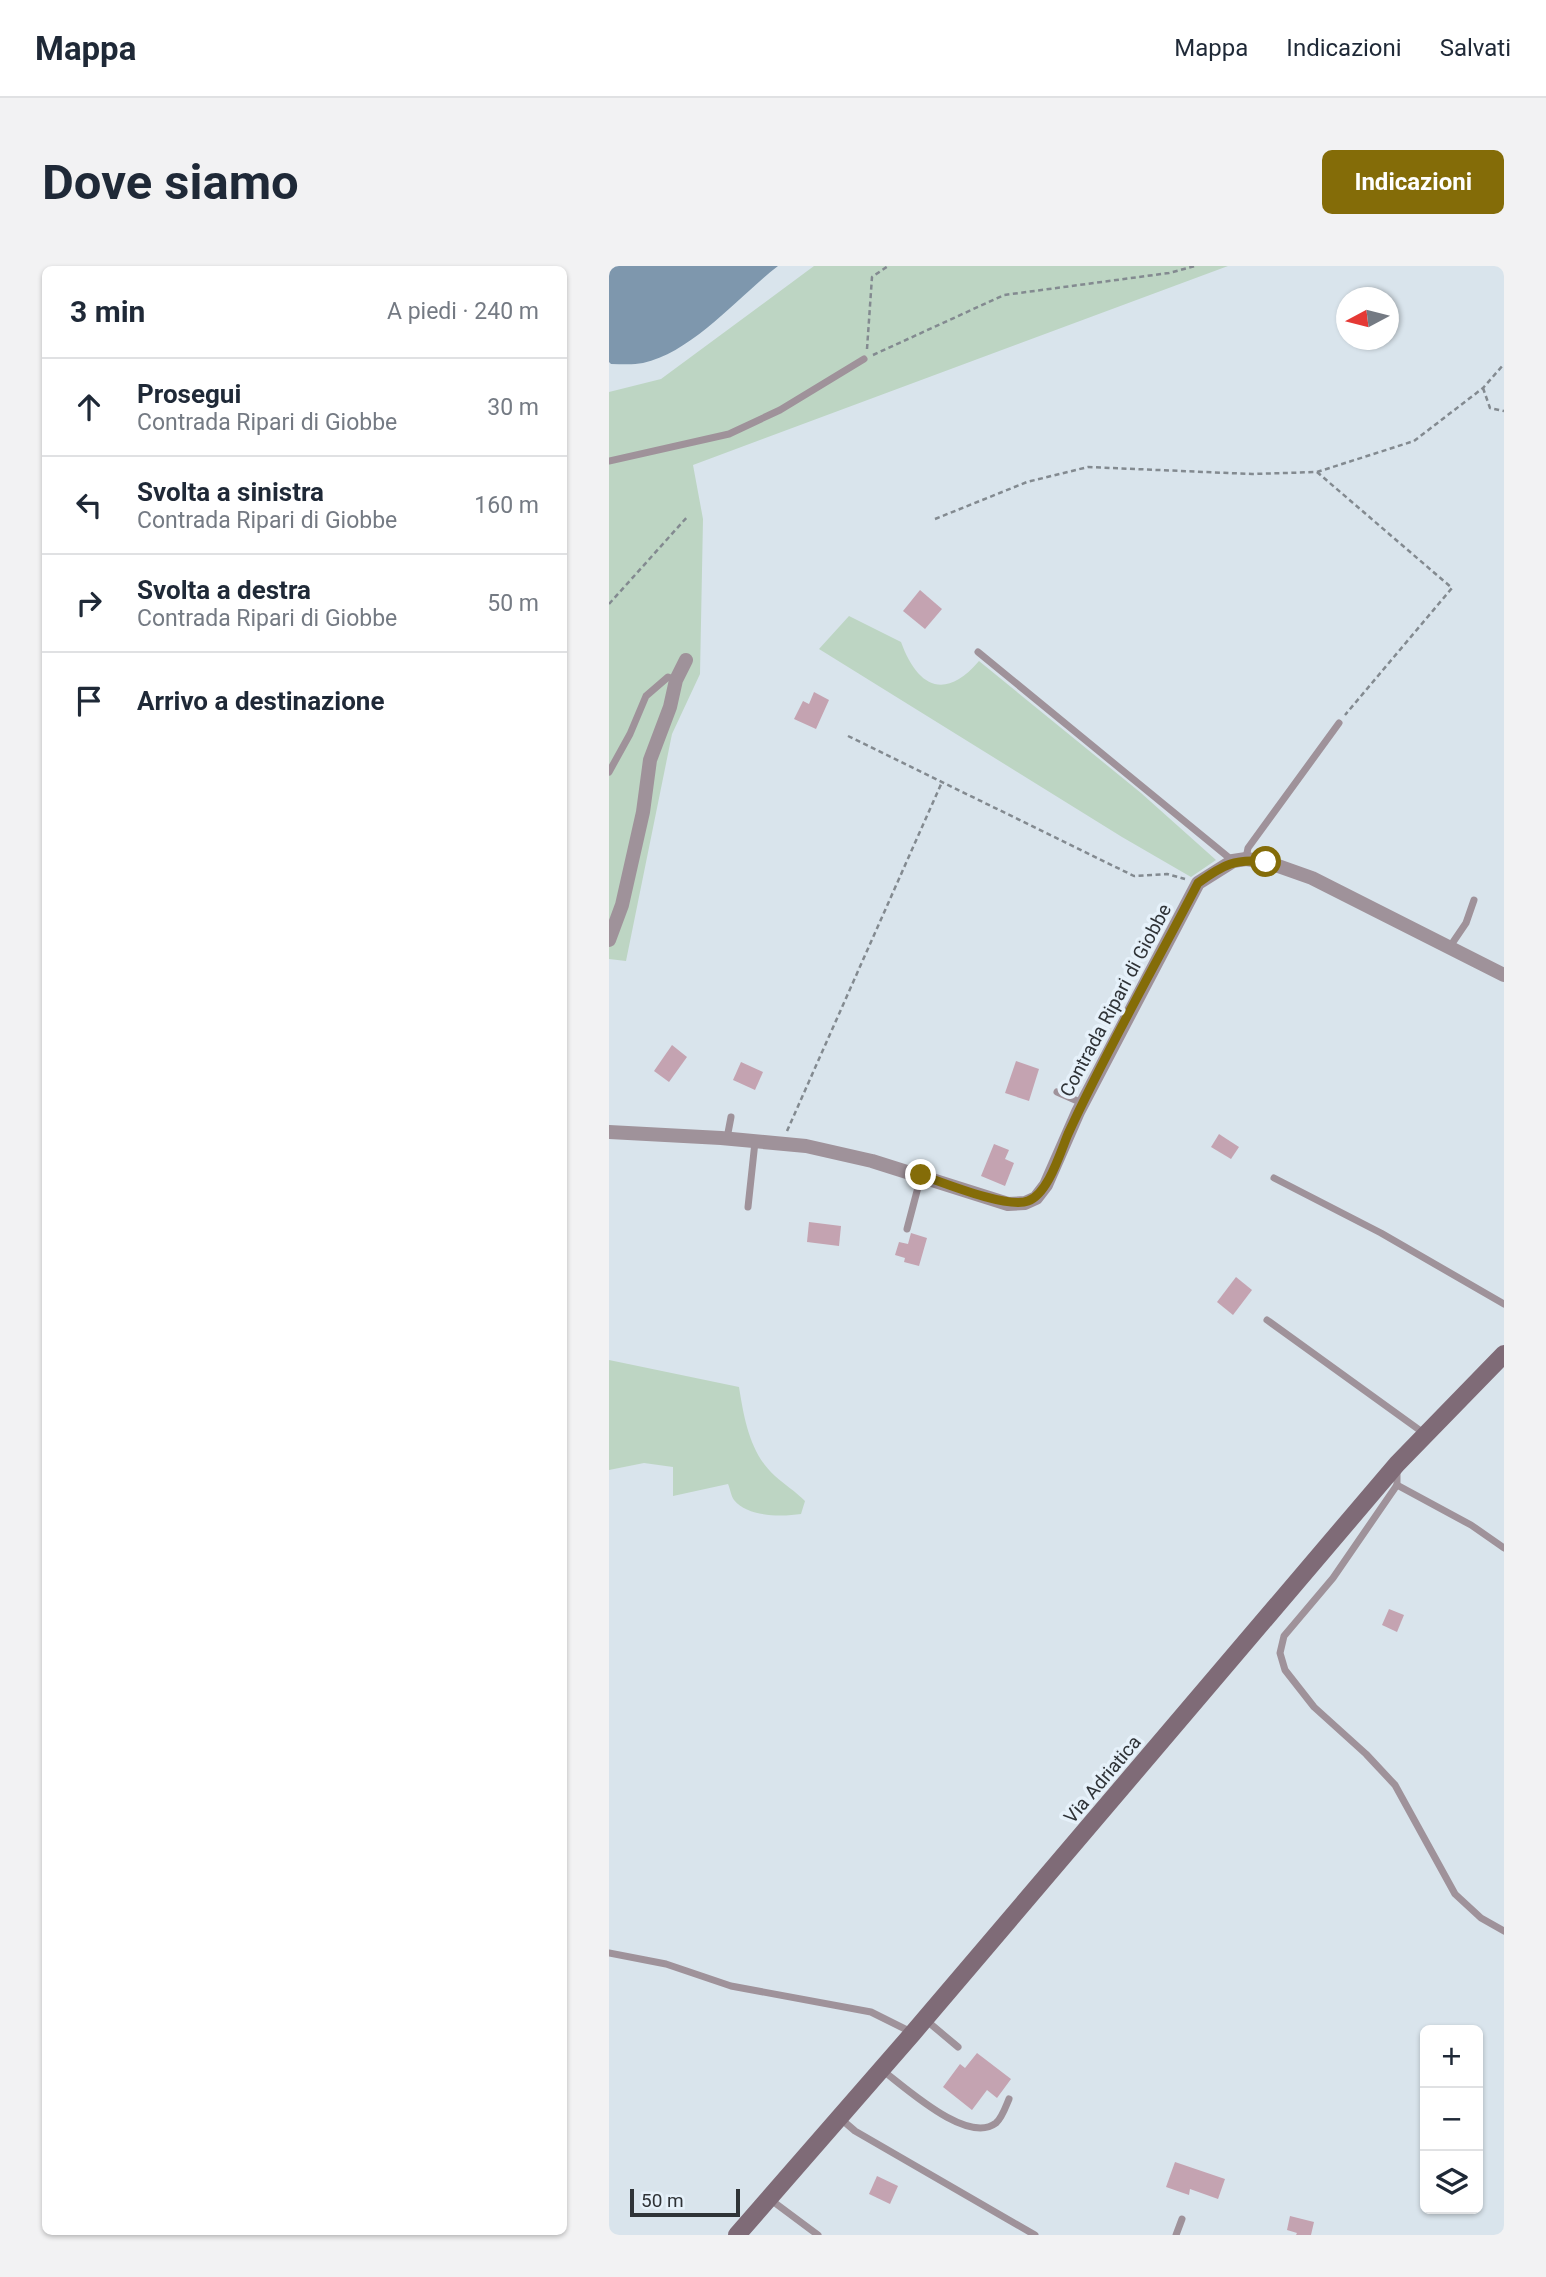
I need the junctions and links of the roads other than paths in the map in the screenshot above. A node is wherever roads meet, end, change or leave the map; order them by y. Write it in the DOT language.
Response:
graph roads {
  1 [pos="864,359"];
  2 [pos="609,461"];
  3 [pos="978,652"];
  4 [pos="685,660"];
  5 [pos="676,680"];
  6 [pos="1339,723"];
  7 [pos="609,772"];
  8 [pos="1240,860"];
  9 [pos="1474,900"];
  10 [pos="609,940"];
  11 [pos="1449,948"];
  12 [pos="1504,975"];
  13 [pos="1057,1092"];
  14 [pos="1083,1103"];
  15 [pos="731,1117"];
  16 [pos="609,1132"];
  17 [pos="727,1138"];
  18 [pos="755,1141"];
  19 [pos="921,1175"];
  20 [pos="1274,1178"];
  21 [pos="748,1207"];
  22 [pos="907,1229"];
  23 [pos="1504,1304"];
  24 [pos="1268,1320"];
  25 [pos="1504,1354"];
  26 [pos="1425,1434"];
  27 [pos="1397,1464"];
  28 [pos="1397,1485"];
  29 [pos="1504,1548"];
  30 [pos="1504,1931"];
  31 [pos="609,1954"];
  32 [pos="919,2026"];
  33 [pos="958,2047"];
  34 [pos="881,2070"];
  35 [pos="1009,2099"];
  36 [pos="840,2117"];
  37 [pos="769,2199"];
  38 [pos="1182,2219"];
  39 [pos="737,2235"];
  40 [pos="818,2235"];
  41 [pos="1035,2235"];
  42 [pos="1176,2235"];
  1 -- 2 [label="lane"];
  3 -- 8 [label="lane"];
  4 -- 5 [label="street"];
  5 -- 7 [label="lane"];
  5 -- 10 [label="street"];
  6 -- 8 [label="lane"];
  8 -- 11 [label="street"];
  8 -- 14 [label="street, Contrada Ripari di Giobbe"];
  9 -- 11 [label="lane"];
  11 -- 12 [label="street"];
  13 -- 14 [label="lane"];
  14 -- 19 [label="street, Contrada Ripari di Giobbe"];
  15 -- 17 [label="lane"];
  16 -- 17 [label="street, Contrada Ripari di Giobbe"];
  17 -- 18 [label="street, Contrada Ripari di Giobbe"];
  18 -- 19 [label="street, Contrada Ripari di Giobbe"];
  18 -- 21 [label="lane"];
  19 -- 22 [label="lane"];
  20 -- 23 [label="lane"];
  24 -- 26 [label="lane"];
  25 -- 26 [label="main road, Via Adriatica"];
  26 -- 27 [label="main road, Via Adriatica"];
  27 -- 28 [label="lane"];
  27 -- 32 [label="main road, Via Adriatica"];
  28 -- 29 [label="lane"];
  28 -- 30 [label="lane"];
  31 -- 32 [label="lane"];
  32 -- 33 [label="lane"];
  32 -- 34 [label="main road, Via Adriatica"];
  34 -- 35 [label="lane"];
  34 -- 36 [label="main road, Via Adriatica"];
  36 -- 37 [label="main road, Via Adriatica"];
  36 -- 41 [label="lane"];
  37 -- 39 [label="main road, Via Adriatica"];
  37 -- 40 [label="lane"];
  38 -- 42 [label="lane"];
}
